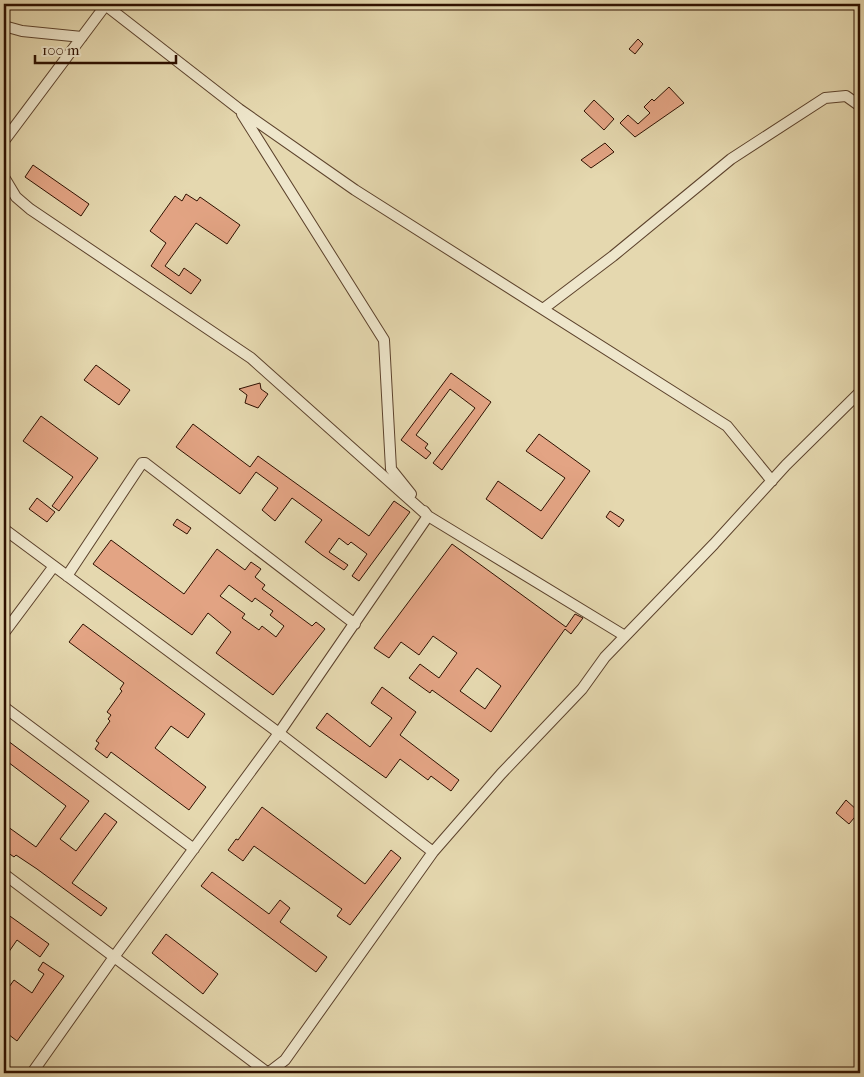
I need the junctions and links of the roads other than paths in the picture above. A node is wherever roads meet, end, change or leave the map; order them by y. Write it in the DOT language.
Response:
graph roads {
  1 [pos="104,5"];
  2 [pos="4,26"];
  3 [pos="82,37"];
  4 [pos="860,106"];
  5 [pos="239,109"];
  6 [pos="4,141"];
  7 [pos="4,177"];
  8 [pos="543,309"];
  9 [pos="860,392"];
  10 [pos="772,481"];
  11 [pos="428,516"];
  12 [pos="4,529"];
  13 [pos="54,566"];
  14 [pos="67,576"];
  15 [pos="354,624"];
  16 [pos="4,633"];
  17 [pos="625,636"];
  18 [pos="4,707"];
  19 [pos="279,733"];
  20 [pos="194,849"];
  21 [pos="433,852"];
  22 [pos="4,874"];
  23 [pos="114,957"];
  24 [pos="32,1073"];
  25 [pos="268,1073"];
  1 -- 3 [label="street"];
  1 -- 5 [label="street"];
  2 -- 3 [label="street"];
  3 -- 6 [label="street"];
  4 -- 8 [label="street"];
  5 -- 8 [label="street"];
  5 -- 11 [label="street"];
  7 -- 11 [label="street"];
  8 -- 10 [label="street"];
  9 -- 10 [label="street"];
  10 -- 17 [label="street"];
  11 -- 15 [label="street"];
  11 -- 17 [label="street"];
  12 -- 13 [label="street"];
  13 -- 14 [label="street"];
  13 -- 16 [label="street"];
  14 -- 15 [label="street"];
  14 -- 19 [label="street"];
  15 -- 19 [label="street"];
  17 -- 21 [label="street"];
  18 -- 20 [label="street"];
  19 -- 20 [label="street"];
  19 -- 21 [label="street"];
  20 -- 23 [label="street"];
  21 -- 25 [label="street"];
  22 -- 23 [label="street"];
  23 -- 24 [label="street"];
  23 -- 25 [label="street"];
}
